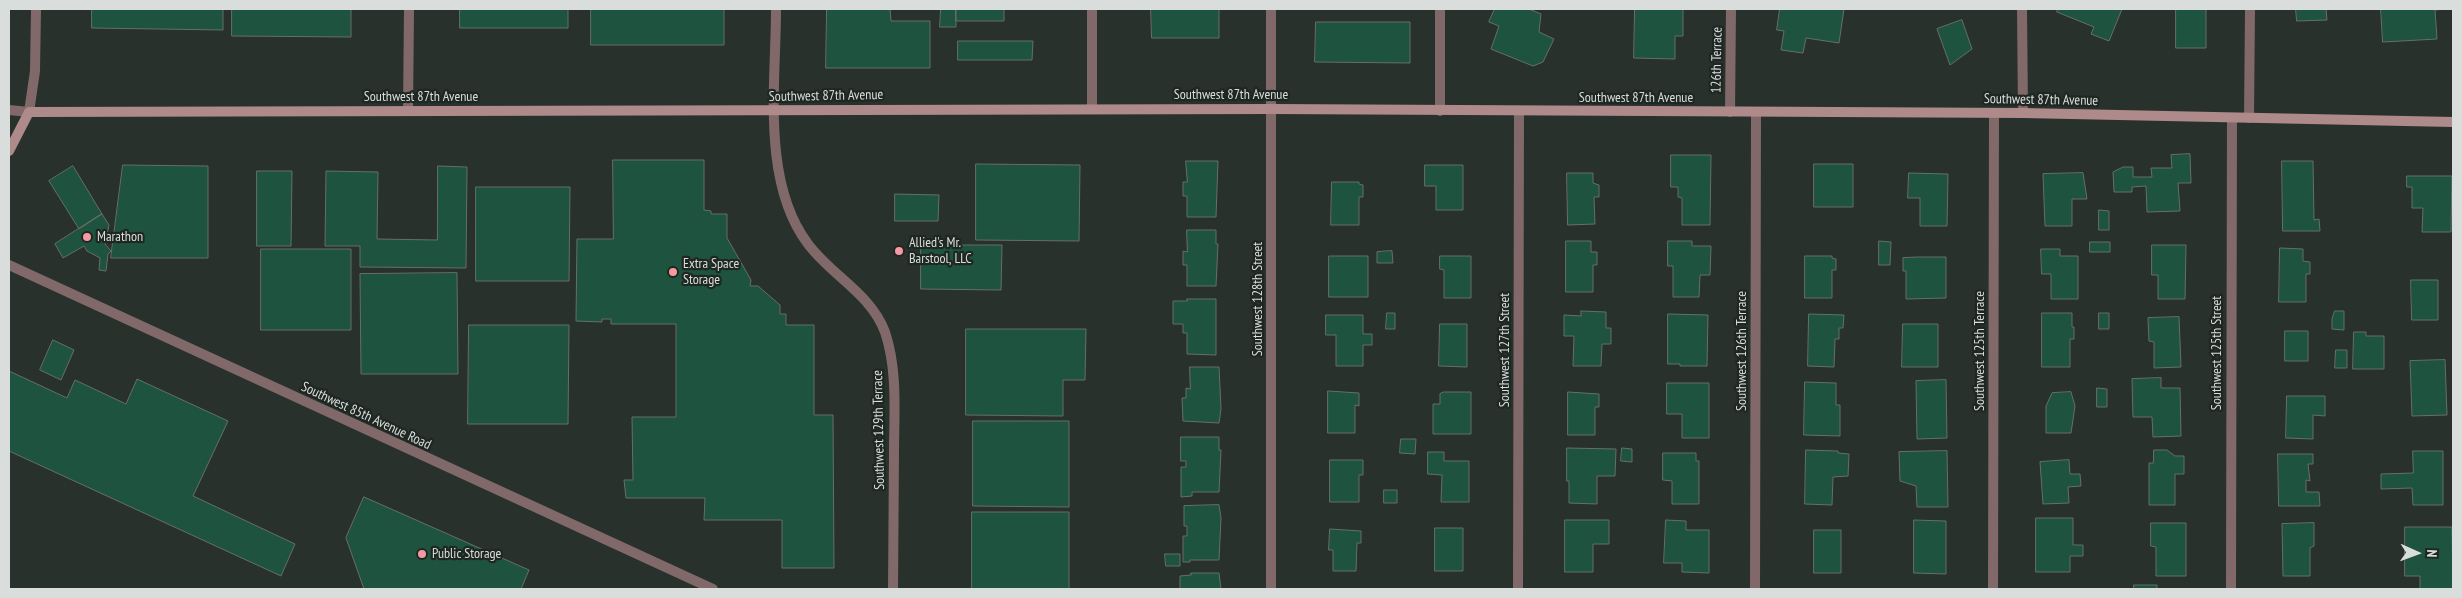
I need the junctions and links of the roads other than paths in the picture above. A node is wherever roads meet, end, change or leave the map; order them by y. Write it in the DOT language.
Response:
graph roads {
  1 [pos="36,9"];
  2 [pos="409,9"];
  3 [pos="776,9"];
  4 [pos="1092,9"];
  5 [pos="1272,9"];
  6 [pos="1440,9"];
  7 [pos="1731,9"];
  8 [pos="2022,9"];
  9 [pos="2250,9"];
  10 [pos="1092,109"];
  11 [pos="1272,109"];
  12 [pos="9,110"];
  13 [pos="408,110"];
  14 [pos="775,111"];
  15 [pos="1440,111"];
  16 [pos="1519,111"];
  17 [pos="29,112"];
  18 [pos="1730,112"];
  19 [pos="1756,113"];
  20 [pos="1994,113"];
  21 [pos="2023,113"];
  22 [pos="2232,118"];
  23 [pos="2250,118"];
  24 [pos="2453,122"];
  25 [pos="9,151"];
  26 [pos="9,265"];
  27 [pos="712,589"];
  28 [pos="892,589"];
  29 [pos="1271,589"];
  30 [pos="1518,589"];
  31 [pos="1755,589"];
  32 [pos="1993,589"];
  33 [pos="2231,589"];
  1 -- 17 [label="street"];
  2 -- 13 [label="street"];
  3 -- 14 [label="street, Southwest 129th Terrace"];
  4 -- 10 [label="street"];
  5 -- 11 [label="street, Southwest 128th Street"];
  6 -- 15 [label="street"];
  7 -- 18 [label="street, 126th Terrace"];
  8 -- 21 [label="street"];
  9 -- 23 [label="street"];
  10 -- 11 [label="main road, Southwest 87th Avenue"];
  10 -- 14 [label="main road, Southwest 87th Avenue"];
  11 -- 15 [label="main road, Southwest 87th Avenue"];
  11 -- 29 [label="street, Southwest 128th Street"];
  12 -- 17 [label="street, Southwest 87th Avenue"];
  13 -- 14 [label="main road, Southwest 87th Avenue"];
  13 -- 17 [label="main road, Southwest 87th Avenue"];
  14 -- 28 [label="street, Southwest 129th Terrace"];
  15 -- 16 [label="main road, Southwest 87th Avenue"];
  16 -- 18 [label="main road, Southwest 87th Avenue"];
  16 -- 30 [label="street, Southwest 127th Street"];
  17 -- 25 [label="main road"];
  18 -- 19 [label="main road, Southwest 87th Avenue"];
  19 -- 20 [label="main road, Southwest 87th Avenue"];
  19 -- 31 [label="street, Southwest 126th Terrace"];
  20 -- 21 [label="main road, Southwest 87th Avenue"];
  20 -- 32 [label="street, Southwest 125th Terrace"];
  21 -- 22 [label="main road, Southwest 87th Avenue"];
  22 -- 23 [label="main road, Southwest 87th Avenue"];
  22 -- 33 [label="street, Southwest 125th Street"];
  23 -- 24 [label="main road, Southwest 87th Avenue"];
  26 -- 27 [label="street, Southwest 85th Avenue Road"];
}
